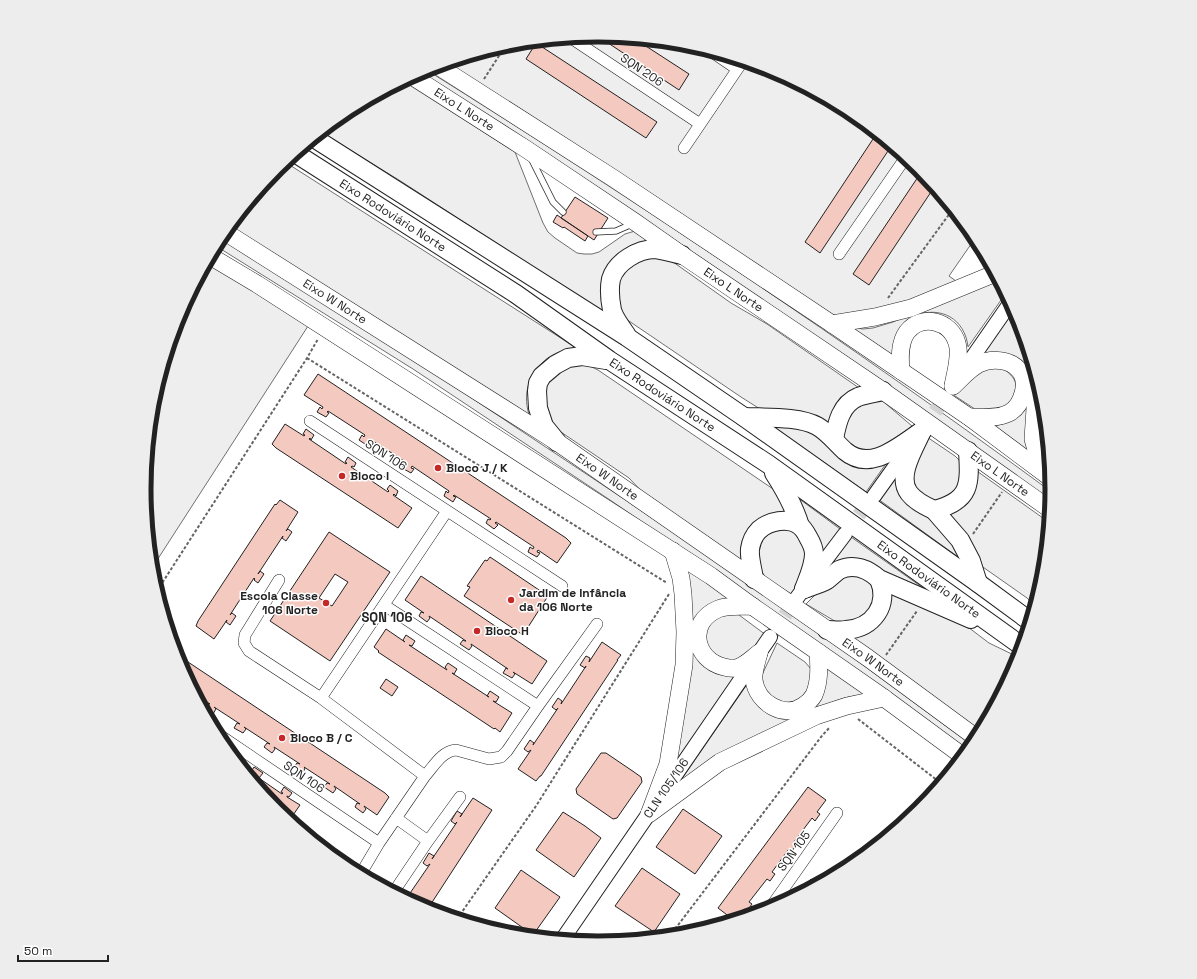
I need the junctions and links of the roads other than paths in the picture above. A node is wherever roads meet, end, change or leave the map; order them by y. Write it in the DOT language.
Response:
graph roads {
  1 [pos="578,43"];
  2 [pos="740,65"];
  3 [pos="444,70"];
  4 [pos="418,80"];
  5 [pos="700,124"];
  6 [pos="318,141"];
  7 [pos="526,148"];
  8 [pos="684,148"];
  9 [pos="300,156"];
  10 [pos="903,161"];
  11 [pos="563,212"];
  12 [pos="635,222"];
  13 [pos="596,232"];
  14 [pos="230,235"];
  15 [pos="839,254"];
  16 [pos="682,255"];
  17 [pos="215,259"];
  18 [pos="991,275"];
  19 [pos="1007,308"];
  20 [pos="832,324"];
  21 [pos="627,336"];
  22 [pos="609,360"];
  23 [pos="901,371"];
  24 [pos="951,388"];
  25 [pos="883,391"];
  26 [pos="1036,396"];
  27 [pos="744,417"];
  28 [pos="969,417"];
  29 [pos="310,421"];
  30 [pos="922,430"];
  31 [pos="834,439"];
  32 [pos="557,442"];
  33 [pos="968,451"];
  34 [pos="768,464"];
  35 [pos="1045,470"];
  36 [pos="1045,474"];
  37 [pos="874,496"];
  38 [pos="1045,506"];
  39 [pos="934,510"];
  40 [pos="447,511"];
  41 [pos="800,526"];
  42 [pos="845,534"];
  43 [pos="673,551"];
  44 [pos="754,579"];
  45 [pos="879,579"];
  46 [pos="279,580"];
  47 [pos="978,582"];
  48 [pos="562,586"];
  49 [pos="800,594"];
  50 [pos="384,605"];
  51 [pos="752,606"];
  52 [pos="1027,619"];
  53 [pos="597,624"];
  54 [pos="827,630"];
  55 [pos="1004,633"];
  56 [pos="770,637"];
  57 [pos="1018,644"];
  58 [pos="818,652"];
  59 [pos="759,653"];
  60 [pos="321,698"];
  61 [pos="884,698"];
  62 [pos="538,706"];
  63 [pos="973,735"];
  64 [pos="228,741"];
  65 [pos="959,754"];
  66 [pos="425,776"];
  67 [pos="460,798"];
  68 [pos="649,813"];
  69 [pos="837,813"];
  70 [pos="396,818"];
  71 [pos="428,841"];
  72 [pos="379,843"];
  73 [pos="363,870"];
  74 [pos="396,888"];
  75 [pos="778,899"];
  76 [pos="565,936"];
  1 -- 5 [label="street, SQN 206"];
  2 -- 5 [label="street"];
  3 -- 20 [label="main road, Eixo L Norte"];
  4 -- 7 [label="main road, Eixo L Norte"];
  5 -- 8 [label="street"];
  6 -- 21 [label="highway, Eixo Rodoviário Norte"];
  7 -- 11 [label="lane"];
  7 -- 12 [label="main road, Eixo L Norte"];
  9 -- 22 [label="highway, Eixo Rodoviário Norte"];
  10 -- 15 [label="street"];
  12 -- 13 [label="lane"];
  12 -- 16 [label="main road, Eixo L Norte"];
  14 -- 32 [label="main road, Eixo W Norte"];
  16 -- 21 [label="highway"];
  16 -- 25 [label="main road, Eixo L Norte"];
  17 -- 43 [label="main road, Eixo W Norte"];
  18 -- 20 [label="main road"];
  19 -- 24 [label="street"];
  20 -- 23 [label="main road, Eixo L Norte"];
  21 -- 27 [label="highway, Eixo Rodoviário Norte"];
  22 -- 32 [label="highway"];
  22 -- 34 [label="highway, Eixo Rodoviário Norte"];
  23 -- 24 [label="main road"];
  23 -- 28 [label="main road, Eixo L Norte"];
  24 -- 28 [label="main road"];
  25 -- 31 [label="highway"];
  25 -- 33 [label="main road, Eixo L Norte"];
  26 -- 35 [label="main road"];
  27 -- 31 [label="highway"];
  27 -- 47 [label="highway, Eixo Rodoviário Norte"];
  28 -- 36 [label="main road, Eixo L Norte"];
  29 -- 40 [label="street, SQN 106"];
  30 -- 31 [label="highway"];
  30 -- 37 [label="street"];
  30 -- 39 [label="highway"];
  32 -- 44 [label="main road, Eixo W Norte"];
  33 -- 38 [label="main road, Eixo L Norte"];
  33 -- 39 [label="highway"];
  34 -- 41 [label="highway"];
  34 -- 55 [label="highway, Eixo Rodoviário Norte"];
  39 -- 47 [label="highway"];
  40 -- 48 [label="street, SQN 106"];
  40 -- 50 [label="street"];
  41 -- 44 [label="highway"];
  41 -- 49 [label="highway"];
  42 -- 49 [label="street"];
  43 -- 51 [label="main road, Eixo W Norte"];
  43 -- 68 [label="main road"];
  44 -- 54 [label="main road, Eixo W Norte"];
  45 -- 49 [label="highway"];
  45 -- 54 [label="highway"];
  45 -- 55 [label="highway"];
  46 -- 60 [label="street"];
  47 -- 52 [label="highway, Eixo Rodoviário Norte"];
  50 -- 60 [label="street"];
  50 -- 62 [label="street"];
  51 -- 58 [label="main road, Eixo W Norte"];
  51 -- 59 [label="main road"];
  53 -- 62 [label="street"];
  54 -- 63 [label="main road, Eixo W Norte"];
  55 -- 57 [label="highway, Eixo Rodoviário Norte"];
  56 -- 59 [label="street, CLN 105/106"];
  58 -- 59 [label="main road"];
  58 -- 61 [label="main road, Eixo W Norte"];
  59 -- 68 [label="street, CLN 105/106"];
  60 -- 66 [label="street"];
  61 -- 65 [label="main road, Eixo W Norte"];
  61 -- 68 [label="main road"];
  62 -- 66 [label="street"];
  64 -- 72 [label="street, SQN 106"];
  66 -- 70 [label="street"];
  67 -- 71 [label="street"];
  68 -- 76 [label="street, CLN 105/106"];
  69 -- 75 [label="street, SQN 105"];
  70 -- 71 [label="street"];
  70 -- 72 [label="street"];
  71 -- 74 [label="street"];
  72 -- 73 [label="street"];
}
